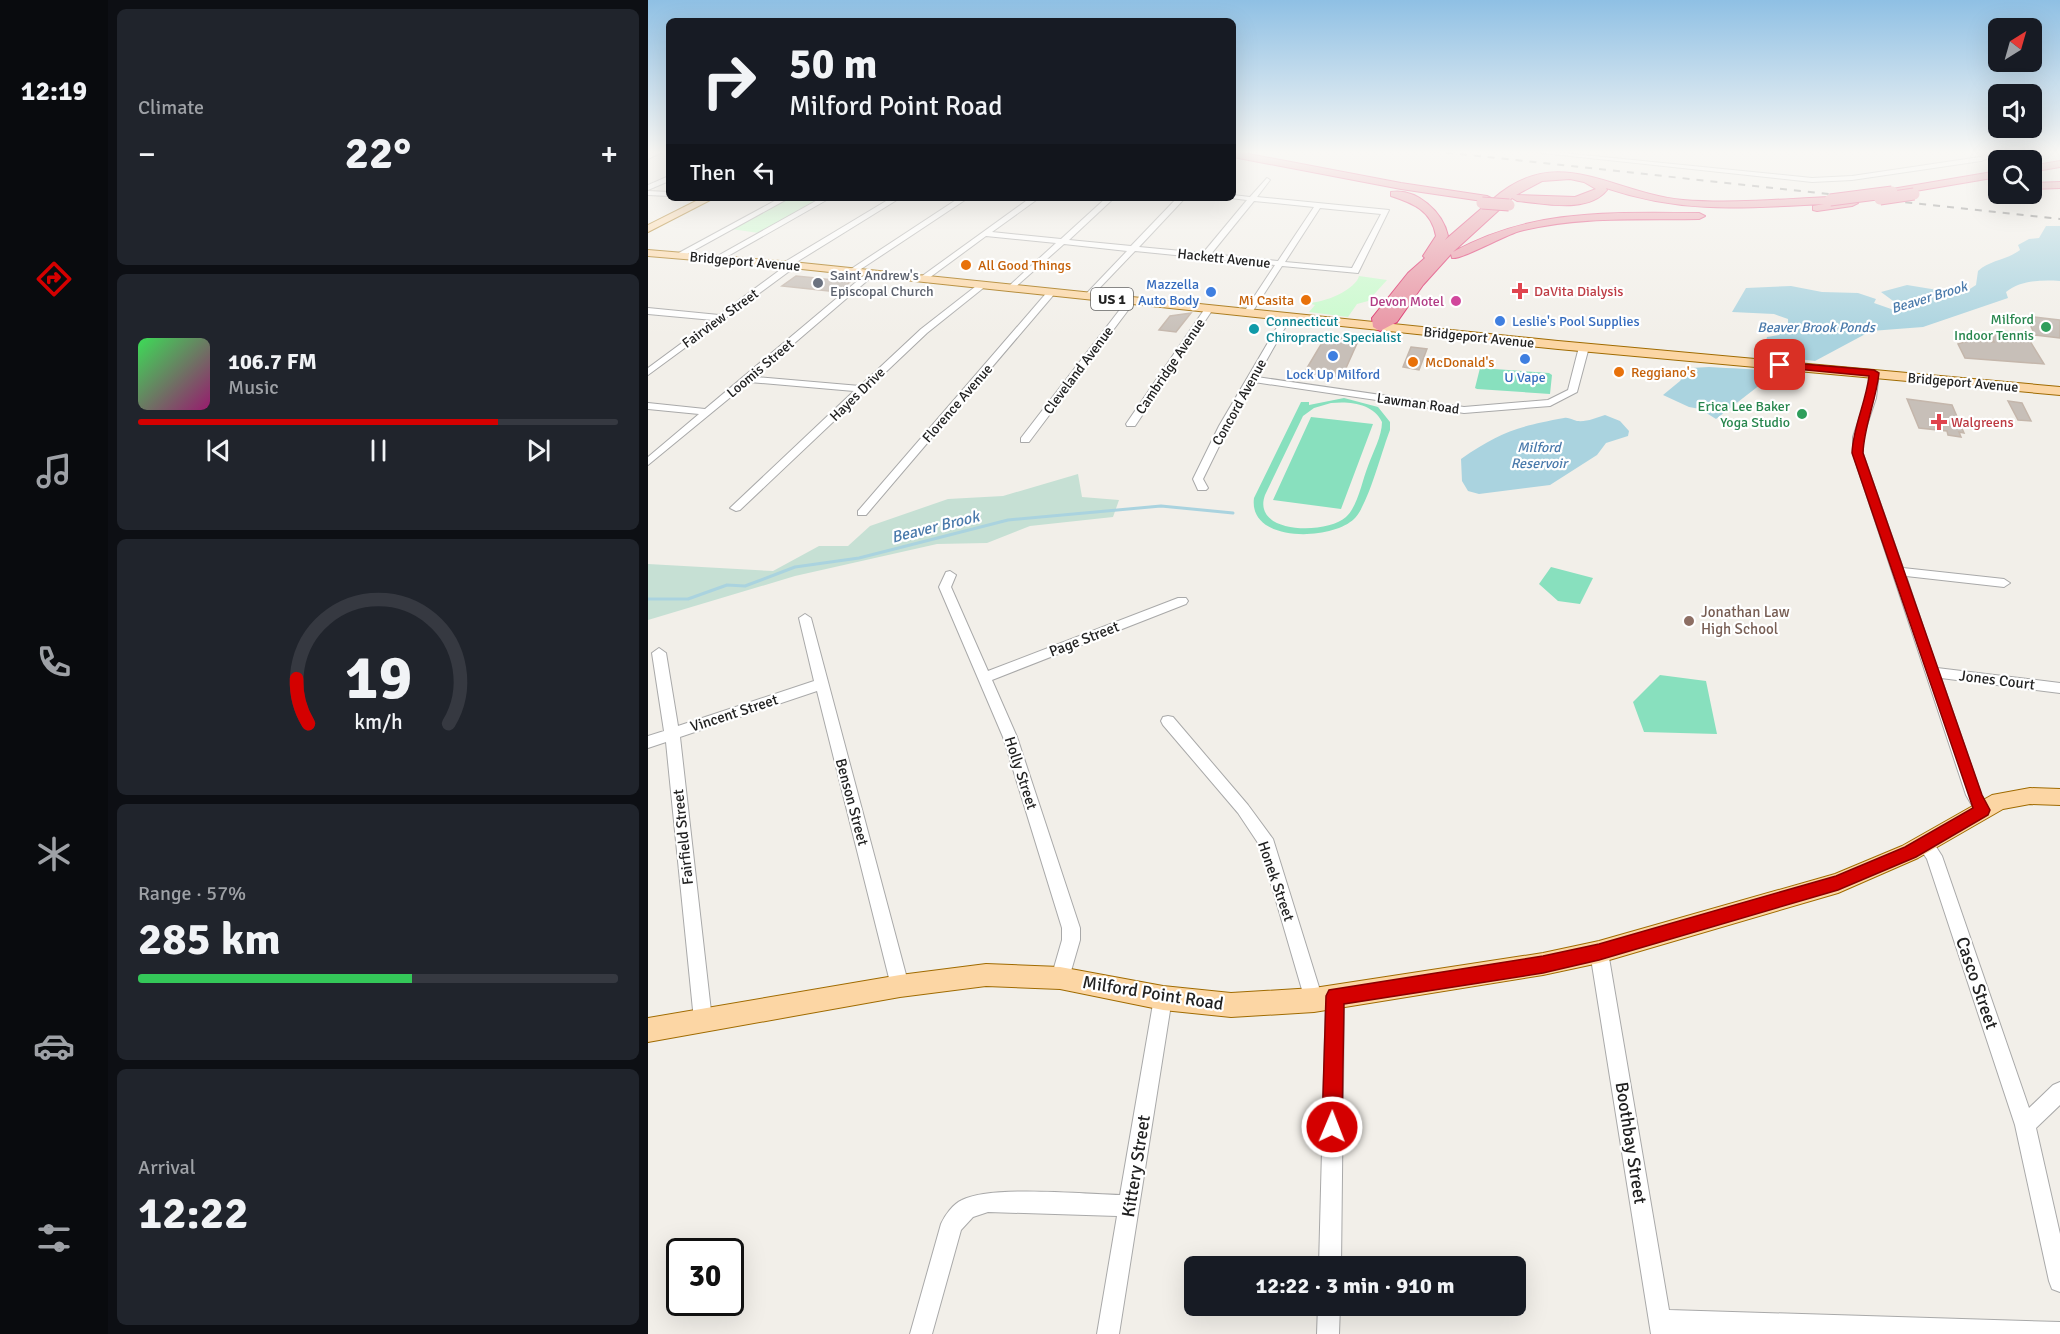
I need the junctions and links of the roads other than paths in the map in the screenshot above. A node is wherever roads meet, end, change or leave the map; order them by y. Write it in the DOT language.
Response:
graph roads {
  1 [pos="678,213"];
  2 [pos="757,213"];
  3 [pos="799,213"];
  4 [pos="872,213"];
  5 [pos="940,213"];
  6 [pos="1014,213"];
  7 [pos="1094,213"];
  8 [pos="1166,213"];
  9 [pos="1239,213"];
  10 [pos="1313,213"];
  11 [pos="1385,213"];
  12 [pos="1433,213"];
  13 [pos="1484,213"];
  14 [pos="1490,213"];
  15 [pos="1759,213"];
  16 [pos="648,229"];
  17 [pos="985,234"];
  18 [pos="1062,243"];
  19 [pos="1132,249"];
  20 [pos="648,253"];
  21 [pos="679,255"];
  22 [pos="1205,256"];
  23 [pos="718,258"];
  24 [pos="1280,264"];
  25 [pos="789,265"];
  26 [pos="852,271"];
  27 [pos="871,274"];
  28 [pos="1412,276"];
  29 [pos="922,279"];
  30 [pos="982,285"];
  31 [pos="1012,288"];
  32 [pos="1053,292"];
  33 [pos="1089,296"];
  34 [pos="1408,297"];
  35 [pos="1131,301"];
  36 [pos="1209,309"];
  37 [pos="648,311"];
  38 [pos="1248,312"];
  39 [pos="1287,317"];
  40 [pos="720,318"];
  41 [pos="1380,327"];
  42 [pos="1584,347"];
  43 [pos="650,369"];
  44 [pos="1874,373"];
  45 [pos="748,379"];
  46 [pos="1252,379"];
  47 [pos="862,389"];
  48 [pos="2060,391"];
  49 [pos="648,406"];
  50 [pos="707,412"];
  51 [pos="1131,424"];
  52 [pos="1025,440"];
  53 [pos="648,462"];
  54 [pos="1202,488"];
  55 [pos="736,508"];
  56 [pos="862,513"];
  57 [pos="1898,571"];
  58 [pos="950,575"];
  59 [pos="2004,583"];
  60 [pos="1182,601"];
  61 [pos="805,618"];
  62 [pos="659,653"];
  63 [pos="1934,672"];
  64 [pos="986,677"];
  65 [pos="821,684"];
  66 [pos="2060,688"];
  67 [pos="1168,721"];
  68 [pos="672,734"];
  69 [pos="648,742"];
  70 [pos="2060,797"];
  71 [pos="1982,810"];
  72 [pos="1925,844"];
  73 [pos="1599,952"];
  74 [pos="1060,978"];
  75 [pos="900,986"];
  76 [pos="1163,998"];
  77 [pos="1324,998"];
  78 [pos="703,1020"];
  79 [pos="648,1030"];
  80 [pos="2060,1092"];
  81 [pos="2025,1125"];
  82 [pos="1129,1206"];
  83 [pos="1330,1256"];
  84 [pos="2060,1281"];
  85 [pos="1329,1316"];
  86 [pos="1660,1327"];
  87 [pos="1848,1330"];
  88 [pos="2060,1333"];
  89 [pos="921,1334"];
  90 [pos="1108,1334"];
  91 [pos="1328,1334"];
  1 -- 16 [label="main road"];
  2 -- 21 [label="street"];
  3 -- 23 [label="street"];
  4 -- 25 [label="street, Fairview Street"];
  5 -- 26 [label="street"];
  6 -- 17 [label="street"];
  7 -- 18 [label="street"];
  8 -- 19 [label="street"];
  9 -- 22 [label="street"];
  10 -- 24 [label="street"];
  11 -- 24 [label="street, Hackett Avenue"];
  12 -- 28 [label="highway"];
  13 -- 28 [label="highway"];
  14 -- 34 [label="highway"];
  15 -- 34 [label="highway"];
  17 -- 18 [label="street, Hackett Avenue"];
  17 -- 29 [label="street"];
  18 -- 19 [label="street, Hackett Avenue"];
  18 -- 31 [label="street"];
  19 -- 22 [label="street, Hackett Avenue"];
  19 -- 33 [label="street"];
  20 -- 21 [label="main road, Bridgeport Avenue / US 1"];
  21 -- 23 [label="main road, Bridgeport Avenue / US 1"];
  22 -- 24 [label="street, Hackett Avenue"];
  23 -- 25 [label="main road, Bridgeport Avenue / US 1"];
  24 -- 38 [label="street"];
  25 -- 26 [label="main road, Bridgeport Avenue / US 1"];
  25 -- 40 [label="street, Fairview Street"];
  26 -- 27 [label="main road, Bridgeport Avenue / US 1"];
  27 -- 29 [label="main road, Bridgeport Avenue / US 1"];
  27 -- 45 [label="street, Loomis Street"];
  28 -- 41 [label="highway"];
  29 -- 30 [label="main road, Bridgeport Avenue / US 1"];
  30 -- 31 [label="main road, Bridgeport Avenue / US 1"];
  30 -- 47 [label="street, Hayes Drive"];
  31 -- 32 [label="main road, Bridgeport Avenue / US 1"];
  32 -- 33 [label="main road, Bridgeport Avenue / US 1"];
  32 -- 56 [label="street, Florence Avenue"];
  33 -- 35 [label="main road, Bridgeport Avenue / US 1"];
  34 -- 41 [label="highway"];
  35 -- 36 [label="main road, Bridgeport Avenue / US 1"];
  35 -- 52 [label="street, Cleveland Avenue"];
  36 -- 38 [label="main road, Bridgeport Avenue / US 1"];
  36 -- 51 [label="street, Cambridge Avenue"];
  37 -- 40 [label="street"];
  38 -- 39 [label="main road, Bridgeport Avenue / US 1"];
  39 -- 41 [label="main road, Bridgeport Avenue / US 1"];
  39 -- 46 [label="street, Concord Avenue"];
  40 -- 43 [label="street, Fairview Street"];
  41 -- 42 [label="main road, Bridgeport Avenue / US 1"];
  42 -- 44 [label="main road, Bridgeport Avenue / US 1"];
  42 -- 46 [label="street, Lawman Road"];
  44 -- 48 [label="main road, Bridgeport Avenue / US 1"];
  44 -- 57 [label="street"];
  45 -- 47 [label="street"];
  45 -- 50 [label="street, Loomis Street"];
  46 -- 54 [label="street, Concord Avenue"];
  47 -- 55 [label="street, Hayes Drive"];
  49 -- 50 [label="street"];
  50 -- 53 [label="street, Loomis Street"];
  57 -- 59 [label="street"];
  57 -- 63 [label="street"];
  58 -- 64 [label="street, Holly Street"];
  60 -- 64 [label="street, Page Street"];
  61 -- 65 [label="street, Benson Street"];
  62 -- 68 [label="street, Fairfield Street"];
  63 -- 66 [label="street, Jones Court"];
  63 -- 71 [label="street"];
  64 -- 74 [label="street, Holly Street"];
  65 -- 68 [label="street, Vincent Street"];
  65 -- 75 [label="street, Benson Street"];
  67 -- 77 [label="street, Honek Street"];
  68 -- 69 [label="street, Vincent Street"];
  68 -- 78 [label="street, Fairfield Street"];
  70 -- 71 [label="main road, Milford Point Road"];
  71 -- 72 [label="main road, Milford Point Road"];
  72 -- 73 [label="main road, Milford Point Road"];
  72 -- 81 [label="street, Casco Street"];
  73 -- 77 [label="main road, Milford Point Road"];
  73 -- 86 [label="street, Boothbay Street"];
  74 -- 75 [label="main road, Milford Point Road"];
  74 -- 76 [label="main road, Milford Point Road"];
  75 -- 78 [label="main road, Milford Point Road"];
  76 -- 77 [label="main road, Milford Point Road"];
  76 -- 82 [label="street, Kittery Street"];
  77 -- 83 [label="street, Honek Street"];
  78 -- 79 [label="main road, Milford Point Road"];
  80 -- 81 [label="street"];
  81 -- 84 [label="street, Casco Street"];
  82 -- 89 [label="street"];
  82 -- 90 [label="street, Kittery Street"];
  85 -- 91 [label="street"];
  86 -- 87 [label="street"];
  87 -- 88 [label="street"];
}
